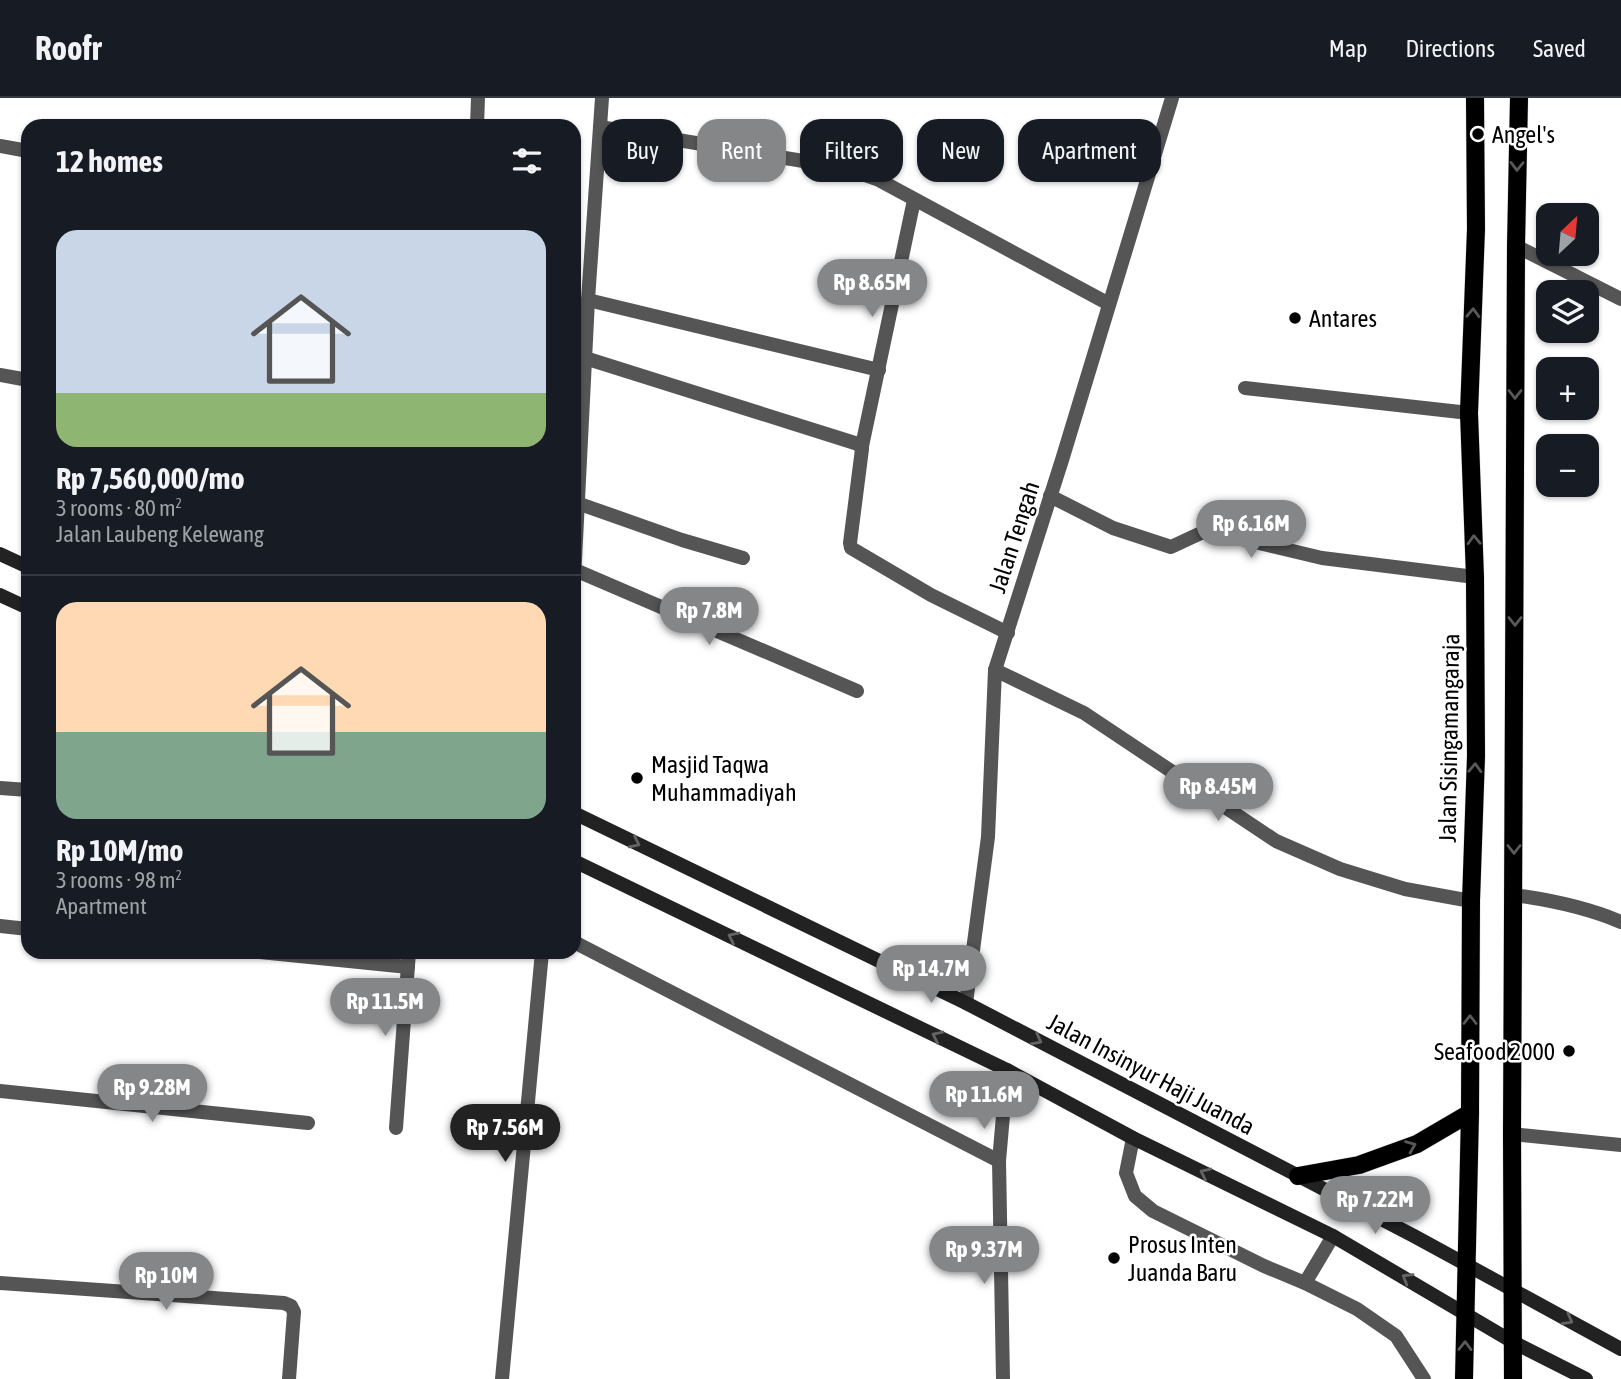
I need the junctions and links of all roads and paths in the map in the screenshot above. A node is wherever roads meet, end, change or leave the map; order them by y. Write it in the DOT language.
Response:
graph roads {
  1 [pos="478,98"];
  2 [pos="602,98"];
  3 [pos="1172,98"];
  4 [pos="1475,98"];
  5 [pos="1519,98"];
  6 [pos="477,119"];
  7 [pos="600,127"];
  8 [pos="0,146"];
  9 [pos="21,150"];
  10 [pos="914,200"];
  11 [pos="1516,246"];
  12 [pos="1621,299"];
  13 [pos="588,300"];
  14 [pos="1109,304"];
  15 [pos="585,359"];
  16 [pos="879,370"];
  17 [pos="0,374"];
  18 [pos="21,378"];
  19 [pos="1245,388"];
  20 [pos="1469,413"];
  21 [pos="581,431"];
  22 [pos="862,446"];
  23 [pos="1050,496"];
  24 [pos="581,504"];
  25 [pos="0,554"];
  26 [pos="743,558"];
  27 [pos="21,564"];
  28 [pos="581,577"];
  29 [pos="1475,577"];
  30 [pos="0,595"];
  31 [pos="21,605"];
  32 [pos="1008,633"];
  33 [pos="995,670"];
  34 [pos="857,691"];
  35 [pos="0,788"];
  36 [pos="21,790"];
  37 [pos="581,816"];
  38 [pos="581,863"];
  39 [pos="1514,895"];
  40 [pos="1471,901"];
  41 [pos="1621,922"];
  42 [pos="0,926"];
  43 [pos="21,928"];
  44 [pos="581,946"];
  45 [pos="390,959"];
  46 [pos="541,959"];
  47 [pos="409,960"];
  48 [pos="966,1003"];
  49 [pos="1007,1070"];
  50 [pos="0,1091"];
  51 [pos="1470,1113"];
  52 [pos="308,1123"];
  53 [pos="396,1128"];
  54 [pos="1512,1134"];
  55 [pos="1133,1138"];
  56 [pos="1621,1145"];
  57 [pos="999,1161"];
  58 [pos="1298,1176"];
  59 [pos="1333,1236"];
  60 [pos="1468,1266"];
  61 [pos="0,1283"];
  62 [pos="1305,1283"];
  63 [pos="1514,1291"];
  64 [pos="1466,1313"];
  65 [pos="1513,1342"];
  66 [pos="1621,1349"];
  67 [pos="289,1379"];
  68 [pos="502,1379"];
  69 [pos="1003,1379"];
  70 [pos="1424,1379"];
  71 [pos="1464,1379"];
  72 [pos="1513,1379"];
  73 [pos="1586,1379"];
  1 -- 6 [label="street"];
  2 -- 7 [label="street"];
  3 -- 14 [label="street, Jalan Tengah"];
  20 -- 4 [label="main road, Jalan Sisingamangaraja, one-way"];
  5 -- 11 [label="main road, one-way"];
  7 -- 10 [label="street"];
  7 -- 13 [label="street"];
  8 -- 9 [label="street"];
  10 -- 14 [label="street"];
  10 -- 16 [label="street"];
  11 -- 12 [label="street"];
  11 -- 39 [label="main road, one-way"];
  13 -- 15 [label="street"];
  13 -- 16 [label="street"];
  14 -- 23 [label="street, Jalan Tengah"];
  15 -- 21 [label="street"];
  15 -- 22 [label="street"];
  16 -- 22 [label="street"];
  17 -- 18 [label="street"];
  19 -- 20 [label="street"];
  29 -- 20 [label="main road, Jalan Sisingamangaraja, one-way"];
  22 -- 32 [label="street"];
  23 -- 29 [label="street"];
  23 -- 32 [label="street, Jalan Tengah"];
  24 -- 26 [label="street"];
  25 -- 27 [label="main road"];
  28 -- 34 [label="street"];
  40 -- 29 [label="main road, Jalan Sisingamangaraja, one-way"];
  30 -- 31 [label="main road"];
  32 -- 33 [label="street, Jalan Tengah"];
  33 -- 40 [label="street"];
  33 -- 48 [label="street, Jalan Tengah"];
  35 -- 36 [label="street"];
  37 -- 48 [label="main road, Jalan Insinyur Haji Juanda, one-way"];
  49 -- 38 [label="main road, one-way"];
  39 -- 41 [label="street"];
  39 -- 54 [label="main road"];
  51 -- 40 [label="main road, Jalan Sisingamangaraja, one-way"];
  42 -- 43 [label="street"];
  44 -- 57 [label="street"];
  45 -- 47 [label="street"];
  46 -- 68 [label="street"];
  47 -- 53 [label="street"];
  48 -- 58 [label="main road, Jalan Insinyur Haji Juanda, one-way"];
  49 -- 55 [label="main road"];
  49 -- 57 [label="street"];
  50 -- 52 [label="street"];
  58 -- 51 [label="main road, one-way"];
  51 -- 60 [label="main road, Jalan Sisingamangaraja"];
  54 -- 56 [label="street"];
  54 -- 63 [label="main road"];
  59 -- 55 [label="main road, one-way"];
  55 -- 62 [label="street"];
  57 -- 69 [label="street"];
  58 -- 60 [label="main road, Jalan Insinyur Haji Juanda"];
  59 -- 62 [label="street"];
  64 -- 59 [label="main road, one-way"];
  60 -- 63 [label="main road, Jalan Insinyur Haji Juanda"];
  60 -- 64 [label="main road, Jalan Sisingamangaraja"];
  61 -- 67 [label="street"];
  62 -- 70 [label="street"];
  63 -- 65 [label="main road"];
  63 -- 66 [label="main road, Jalan Insinyur Haji Juanda, one-way"];
  64 -- 65 [label="main road"];
  71 -- 64 [label="main road, Jalan Sisingamangaraja, one-way"];
  65 -- 72 [label="main road"];
  65 -- 73 [label="main road"];
}
